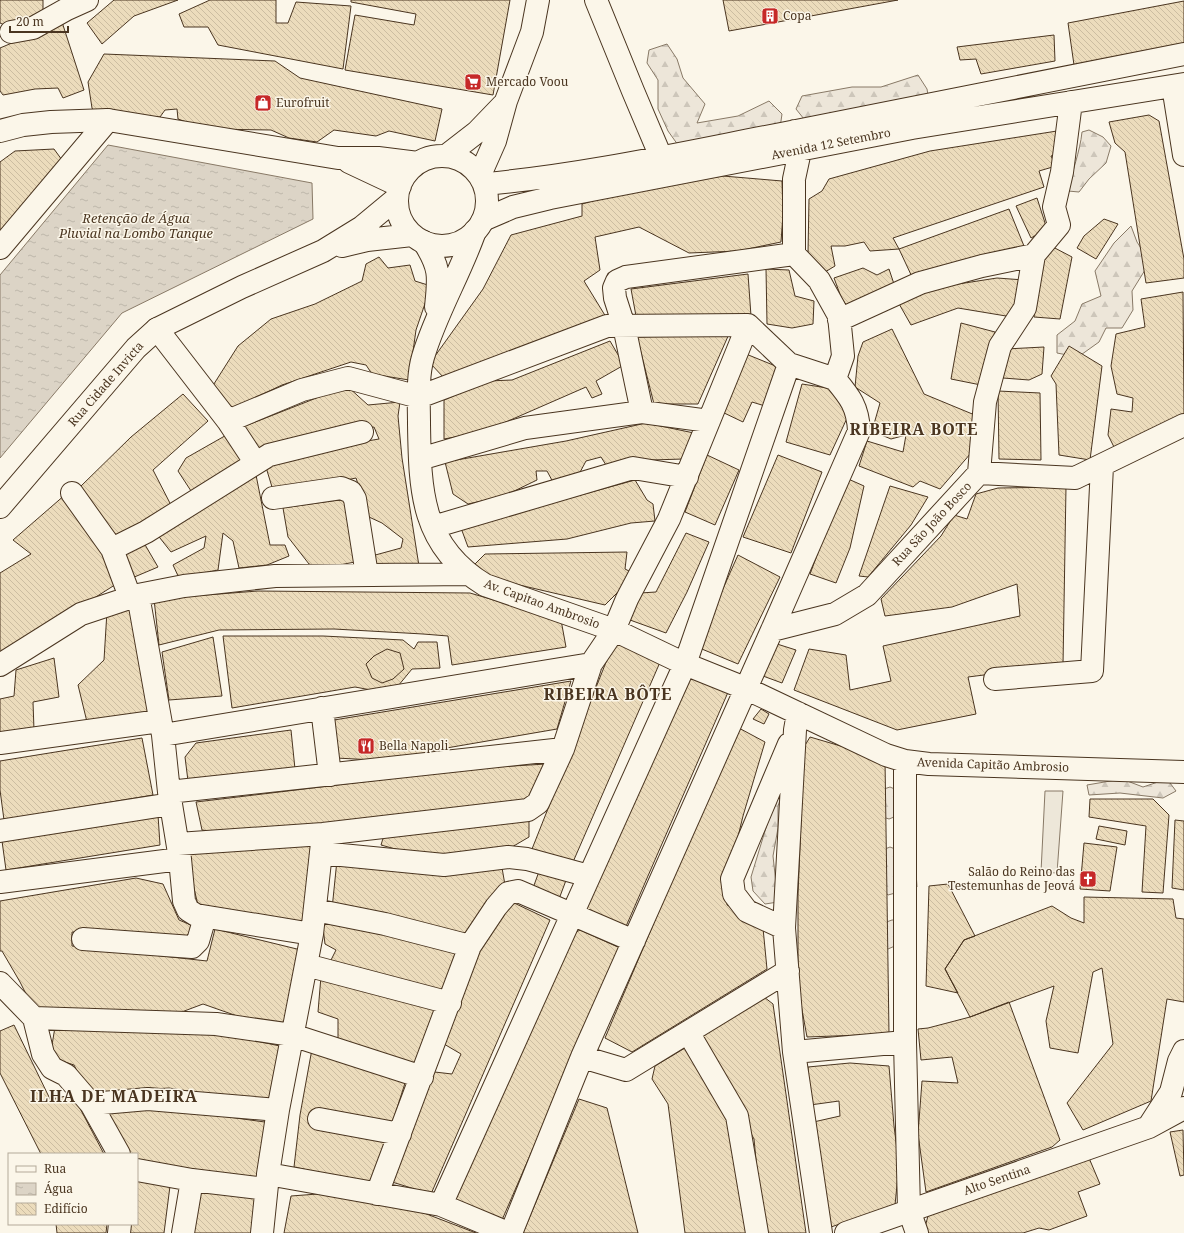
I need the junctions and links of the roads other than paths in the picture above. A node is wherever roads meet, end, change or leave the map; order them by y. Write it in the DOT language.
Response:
graph roads {
  1 [pos="87,0"];
  2 [pos="538,0"];
  3 [pos="596,0"];
  4 [pos="66,4"];
  5 [pos="11,32"];
  6 [pos="1184,54"];
  7 [pos="1178,85"];
  8 [pos="506,101"];
  9 [pos="1071,102"];
  10 [pos="108,120"];
  11 [pos="0,131"];
  12 [pos="797,141"];
  13 [pos="1184,155"];
  14 [pos="446,156"];
  15 [pos="338,158"];
  16 [pos="418,163"];
  17 [pos="665,166"];
  18 [pos="482,179"];
  19 [pos="398,192"];
  20 [pos="479,226"];
  21 [pos="418,238"];
  22 [pos="0,248"];
  23 [pos="323,251"];
  24 [pos="794,254"];
  25 [pos="1034,255"];
  26 [pos="839,320"];
  27 [pos="748,325"];
  28 [pos="624,326"];
  29 [pos="433,328"];
  30 [pos="157,329"];
  31 [pos="789,364"];
  32 [pos="835,379"];
  33 [pos="419,397"];
  34 [pos="642,412"];
  35 [pos="228,421"];
  36 [pos="709,421"];
  37 [pos="1184,426"];
  38 [pos="362,432"];
  39 [pos="420,458"];
  40 [pos="255,462"];
  41 [pos="1102,466"];
  42 [pos="979,473"];
  43 [pos="687,477"];
  44 [pos="72,493"];
  45 [pos="273,498"];
  46 [pos="0,507"];
  47 [pos="433,527"];
  48 [pos="112,549"];
  49 [pos="468,574"];
  50 [pos="367,575"];
  51 [pos="134,596"];
  52 [pos="614,630"];
  53 [pos="772,630"];
  54 [pos="591,664"];
  55 [pos="685,664"];
  56 [pos="0,665"];
  57 [pos="995,679"];
  58 [pos="747,689"];
  59 [pos="322,708"];
  60 [pos="796,722"];
  61 [pos="162,728"];
  62 [pos="0,743"];
  63 [pos="563,749"];
  64 [pos="905,761"];
  65 [pos="1184,772"];
  66 [pos="330,775"];
  67 [pos="170,798"];
  68 [pos="0,831"];
  69 [pos="322,843"];
  70 [pos="179,851"];
  71 [pos="527,859"];
  72 [pos="589,876"];
  73 [pos="0,882"];
  74 [pos="518,891"];
  75 [pos="315,910"];
  76 [pos="572,915"];
  77 [pos="205,917"];
  78 [pos="784,928"];
  79 [pos="312,934"];
  80 [pos="83,938"];
  81 [pos="634,941"];
  82 [pos="470,946"];
  83 [pos="306,965"];
  84 [pos="788,971"];
  85 [pos="0,983"];
  86 [pos="450,1003"];
  87 [pos="34,1018"];
  88 [pos="688,1032"];
  89 [pos="292,1035"];
  90 [pos="905,1042"];
  91 [pos="794,1052"];
  92 [pos="1181,1056"];
  93 [pos="582,1057"];
  94 [pos="422,1076"];
  95 [pos="1184,1086"];
  96 [pos="91,1104"];
  97 [pos="1184,1108"];
  98 [pos="278,1110"];
  99 [pos="319,1119"];
  100 [pos="1149,1127"];
  101 [pos="400,1134"];
  102 [pos="118,1153"];
  103 [pos="138,1170"];
  104 [pos="192,1180"];
  105 [pos="267,1182"];
  106 [pos="377,1194"];
  107 [pos="440,1205"];
  108 [pos="909,1210"];
  109 [pos="183,1233"];
  110 [pos="262,1233"];
  111 [pos="509,1233"];
  112 [pos="757,1233"];
  113 [pos="821,1233"];
  114 [pos="846,1233"];
  115 [pos="917,1233"];
  1 -- 4 [label="street"];
  2 -- 8 [label="street"];
  3 -- 17 [label="street"];
  4 -- 5 [label="street"];
  6 -- 12 [label="street, Avenida 12 Setembro"];
  7 -- 9 [label="street, Avenida 12 Setembro"];
  7 -- 13 [label="street"];
  8 -- 14 [label="street"];
  8 -- 18 [label="street"];
  9 -- 12 [label="street, Avenida 12 Setembro"];
  9 -- 25 [label="street"];
  10 -- 11 [label="street"];
  10 -- 15 [label="street"];
  10 -- 22 [label="street"];
  12 -- 17 [label="street, Avenida 12 Setembro"];
  12 -- 24 [label="street"];
  14 -- 16 [label="street"];
  14 -- 18 [label="street"];
  15 -- 16 [label="street"];
  15 -- 19 [label="street"];
  16 -- 19 [label="street"];
  17 -- 18 [label="street, Avenida 12 Setembro"];
  17 -- 20 [label="street, Avenida 12 Setembro"];
  18 -- 20 [label="street"];
  19 -- 21 [label="street"];
  19 -- 23 [label="street, Rua Cidade Invicta"];
  20 -- 21 [label="street"];
  20 -- 29 [label="street, Av. Capitao Ambrosio"];
  21 -- 23 [label="street, Rua Cidade Invicta"];
  21 -- 29 [label="street, Av. Capitao Ambrosio"];
  23 -- 30 [label="street, Rua Cidade Invicta"];
  24 -- 26 [label="street"];
  24 -- 28 [label="street"];
  25 -- 26 [label="street"];
  25 -- 42 [label="street"];
  26 -- 32 [label="street"];
  27 -- 28 [label="street"];
  27 -- 31 [label="street"];
  27 -- 36 [label="street"];
  28 -- 33 [label="street"];
  28 -- 34 [label="street"];
  29 -- 33 [label="street, Av. Capitao Ambrosio"];
  30 -- 35 [label="street"];
  30 -- 46 [label="street, Rua Cidade Invicta"];
  31 -- 32 [label="street"];
  31 -- 55 [label="street"];
  32 -- 53 [label="street"];
  33 -- 35 [label="street"];
  33 -- 39 [label="street, Av. Capitao Ambrosio"];
  34 -- 36 [label="street"];
  34 -- 39 [label="street"];
  35 -- 40 [label="street"];
  36 -- 43 [label="street"];
  37 -- 41 [label="street, Rua São João Bosco"];
  38 -- 40 [label="street"];
  39 -- 47 [label="street, Av. Capitao Ambrosio"];
  40 -- 48 [label="street"];
  41 -- 42 [label="street, Rua São João Bosco"];
  41 -- 57 [label="street"];
  42 -- 53 [label="street, Rua São João Bosco"];
  43 -- 47 [label="street"];
  43 -- 52 [label="street"];
  44 -- 48 [label="street"];
  45 -- 50 [label="street"];
  47 -- 49 [label="street, Av. Capitao Ambrosio"];
  48 -- 51 [label="street"];
  49 -- 50 [label="street"];
  49 -- 52 [label="street, Av. Capitao Ambrosio"];
  50 -- 51 [label="street"];
  51 -- 56 [label="street"];
  51 -- 61 [label="street"];
  52 -- 54 [label="street"];
  52 -- 55 [label="street, Av. Capitao Ambrosio"];
  53 -- 58 [label="street"];
  54 -- 59 [label="street"];
  54 -- 63 [label="street"];
  55 -- 58 [label="street, Av. Capitao Ambrosio"];
  55 -- 72 [label="street"];
  58 -- 60 [label="street, Avenida Capitão Ambrosio"];
  58 -- 81 [label="street"];
  59 -- 61 [label="street"];
  59 -- 66 [label="street"];
  60 -- 64 [label="street, Avenida Capitão Ambrosio"];
  60 -- 78 [label="street"];
  60 -- 78 [label="street"];
  61 -- 62 [label="street"];
  61 -- 67 [label="street"];
  63 -- 66 [label="street"];
  63 -- 69 [label="street"];
  64 -- 65 [label="street, Avenida Capitão Ambrosio"];
  64 -- 90 [label="street"];
  66 -- 67 [label="street"];
  67 -- 68 [label="street"];
  67 -- 70 [label="street"];
  69 -- 70 [label="street"];
  69 -- 71 [label="street"];
  69 -- 75 [label="street"];
  70 -- 73 [label="street"];
  70 -- 77 [label="street"];
  71 -- 72 [label="street"];
  71 -- 74 [label="street"];
  72 -- 76 [label="street"];
  74 -- 76 [label="street"];
  74 -- 82 [label="street"];
  75 -- 79 [label="street"];
  75 -- 82 [label="street"];
  76 -- 81 [label="street"];
  76 -- 107 [label="street"];
  77 -- 79 [label="street"];
  77 -- 80 [label="street"];
  78 -- 84 [label="street"];
  79 -- 83 [label="street"];
  81 -- 93 [label="street"];
  82 -- 86 [label="street"];
  83 -- 86 [label="street"];
  83 -- 89 [label="street"];
  84 -- 88 [label="street"];
  84 -- 91 [label="street"];
  85 -- 87 [label="street"];
  86 -- 94 [label="street"];
  87 -- 89 [label="street"];
  87 -- 96 [label="street"];
  88 -- 93 [label="street"];
  88 -- 112 [label="street"];
  89 -- 94 [label="street"];
  89 -- 98 [label="street"];
  90 -- 91 [label="street"];
  90 -- 108 [label="street"];
  91 -- 113 [label="street"];
  92 -- 95 [label="street"];
  92 -- 100 [label="street"];
  93 -- 111 [label="street"];
  94 -- 101 [label="street"];
  96 -- 98 [label="street"];
  96 -- 102 [label="street"];
  97 -- 100 [label="street, Alto Sentina"];
  98 -- 105 [label="street"];
  99 -- 101 [label="street"];
  100 -- 108 [label="street, Alto Sentina"];
  101 -- 106 [label="street"];
  103 -- 104 [label="street"];
  104 -- 105 [label="street"];
  104 -- 109 [label="street"];
  105 -- 106 [label="street"];
  105 -- 110 [label="street"];
  106 -- 107 [label="street"];
  107 -- 111 [label="street"];
  108 -- 114 [label="street, Alto Sentina"];
  108 -- 115 [label="street"];
}
